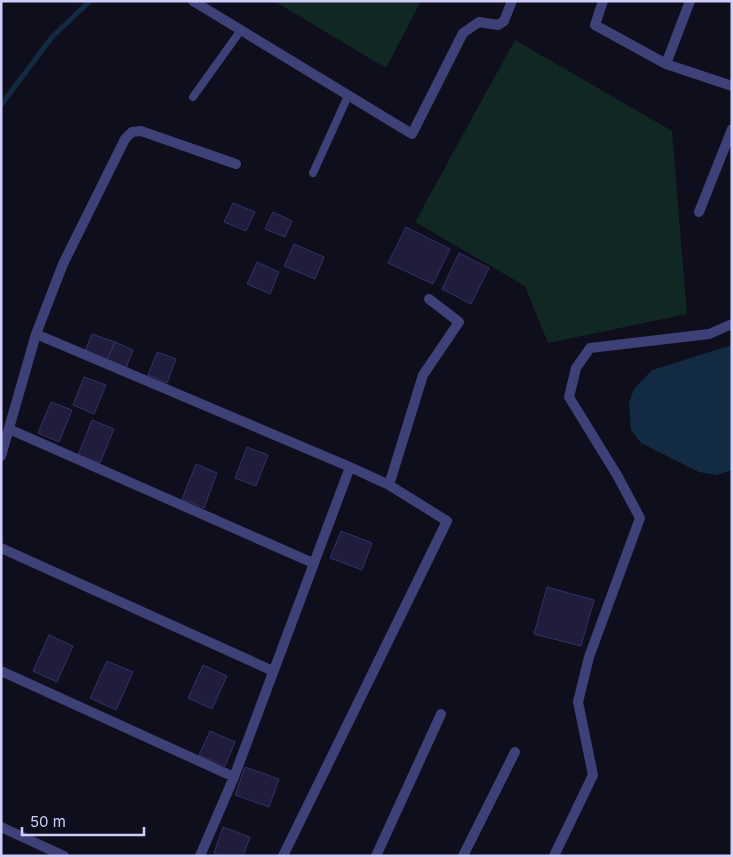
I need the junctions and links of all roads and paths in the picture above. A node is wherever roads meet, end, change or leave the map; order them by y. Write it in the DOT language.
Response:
graph roads {
  1 [pos="193,1"];
  2 [pos="512,1"];
  3 [pos="602,1"];
  4 [pos="690,1"];
  5 [pos="240,30"];
  6 [pos="666,64"];
  7 [pos="732,86"];
  8 [pos="348,96"];
  9 [pos="193,98"];
  10 [pos="732,128"];
  11 [pos="236,164"];
  12 [pos="313,173"];
  13 [pos="699,212"];
  14 [pos="429,299"];
  15 [pos="732,324"];
  16 [pos="36,334"];
  17 [pos="9,429"];
  18 [pos="1,456"];
  19 [pos="350,468"];
  20 [pos="389,485"];
  21 [pos="1,548"];
  22 [pos="313,564"];
  23 [pos="1,671"];
  24 [pos="273,671"];
  25 [pos="441,714"];
  26 [pos="515,752"];
  27 [pos="234,776"];
  28 [pos="1,827"];
  29 [pos="64,856"];
  30 [pos="200,856"];
  31 [pos="283,856"];
  32 [pos="376,856"];
  33 [pos="463,856"];
  34 [pos="554,856"];
  1 -- 5 [label="street"];
  2 -- 8 [label="street"];
  3 -- 6 [label="street"];
  4 -- 6 [label="street"];
  5 -- 8 [label="street"];
  5 -- 9 [label="lane"];
  6 -- 7 [label="street"];
  8 -- 12 [label="lane"];
  10 -- 13 [label="street"];
  11 -- 16 [label="street"];
  14 -- 20 [label="street"];
  15 -- 34 [label="street"];
  16 -- 17 [label="street"];
  16 -- 19 [label="street"];
  17 -- 18 [label="street"];
  17 -- 22 [label="street"];
  19 -- 20 [label="street"];
  19 -- 22 [label="street"];
  20 -- 31 [label="street"];
  21 -- 24 [label="street"];
  22 -- 24 [label="street"];
  23 -- 27 [label="street"];
  24 -- 27 [label="street"];
  25 -- 32 [label="street"];
  26 -- 33 [label="street"];
  27 -- 30 [label="street"];
  28 -- 29 [label="street"];
}
